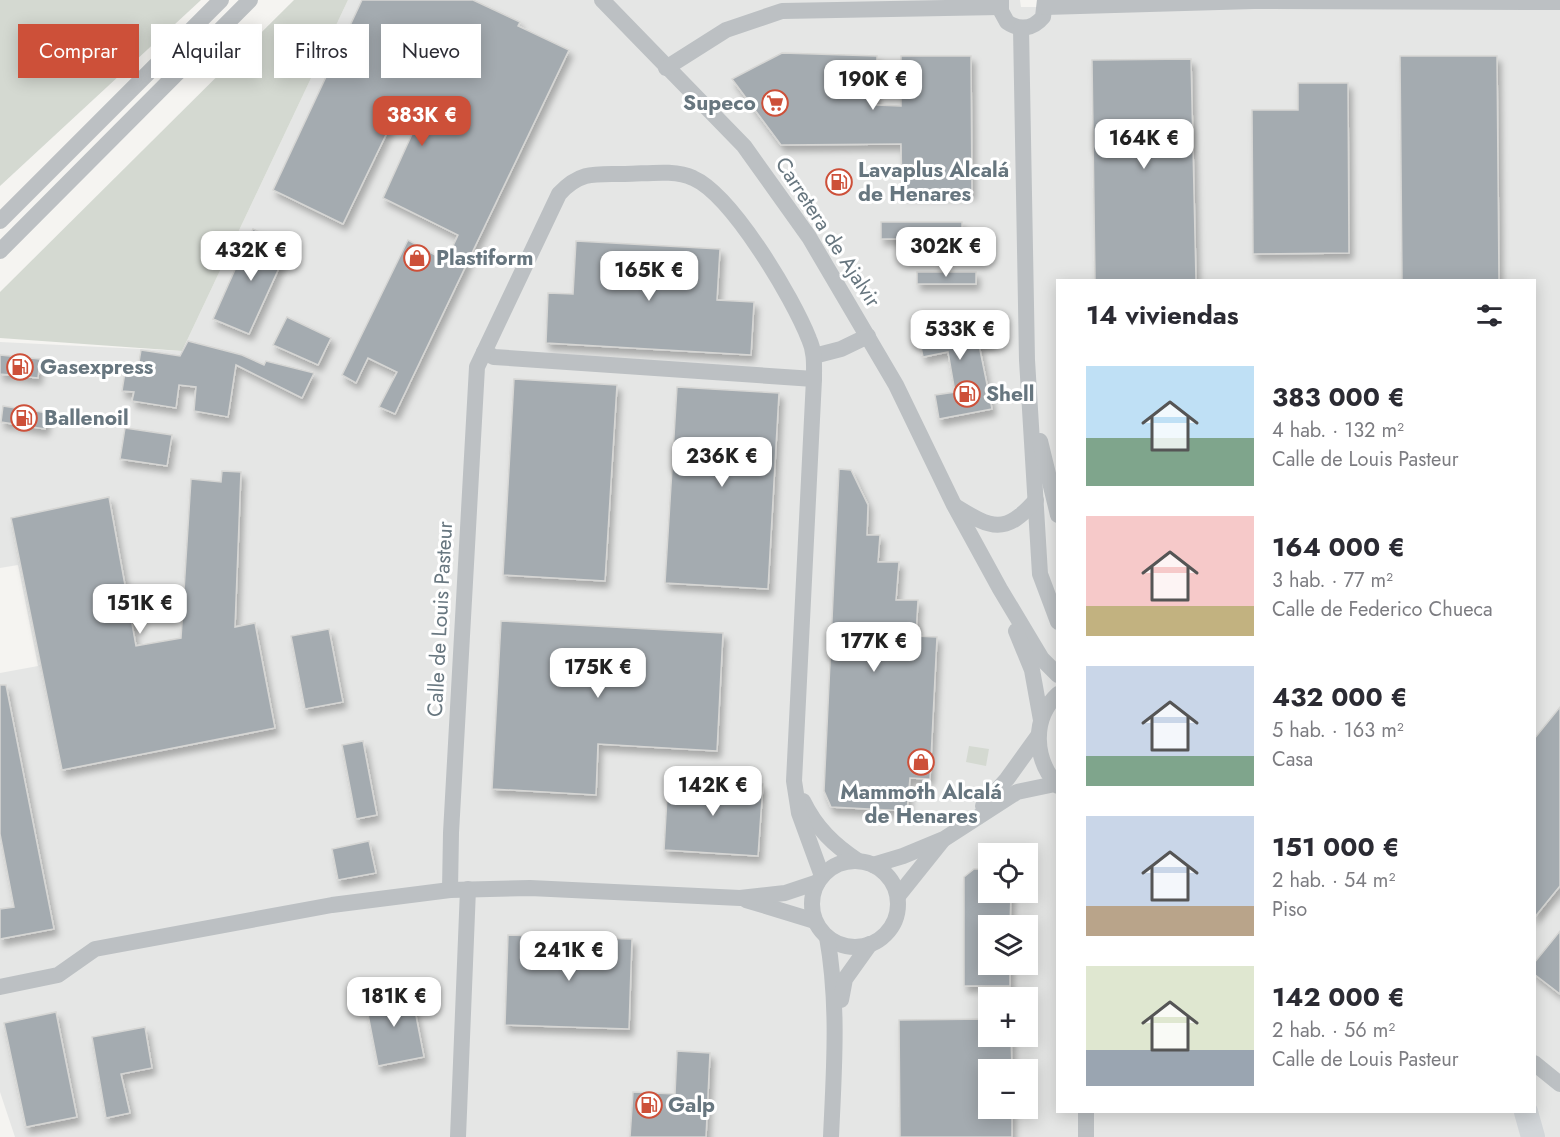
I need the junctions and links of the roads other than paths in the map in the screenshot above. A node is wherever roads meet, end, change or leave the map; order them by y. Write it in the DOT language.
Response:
graph roads {
  1 [pos="221,0"];
  2 [pos="250,0"];
  3 [pos="602,0"];
  4 [pos="1560,2"];
  5 [pos="1001,4"];
  6 [pos="1045,4"];
  7 [pos="1021,28"];
  8 [pos="666,68"];
  9 [pos="0,221"];
  10 [pos="0,251"];
  11 [pos="868,336"];
  12 [pos="484,352"];
  13 [pos="814,356"];
  14 [pos="814,379"];
  15 [pos="1031,405"];
  16 [pos="1036,500"];
  17 [pos="954,505"];
  18 [pos="1056,507"];
  19 [pos="1000,589"];
  20 [pos="1056,617"];
  21 [pos="1056,673"];
  22 [pos="1056,696"];
  23 [pos="1040,728"];
  24 [pos="794,781"];
  25 [pos="1056,785"];
  26 [pos="972,818"];
  27 [pos="944,839"];
  28 [pos="866,863"];
  29 [pos="820,879"];
  30 [pos="450,890"];
  31 [pos="468,890"];
  32 [pos="898,896"];
  33 [pos="740,898"];
  34 [pos="815,921"];
  35 [pos="827,937"];
  36 [pos="870,944"];
  37 [pos="0,987"];
  38 [pos="836,1027"];
  39 [pos="1536,1065"];
  40 [pos="1560,1084"];
  41 [pos="1086,1113"];
  42 [pos="1526,1113"];
  43 [pos="832,1115"];
  44 [pos="459,1137"];
  45 [pos="831,1137"];
  46 [pos="842,1137"];
  47 [pos="1086,1137"];
  48 [pos="1533,1137"];
  1 -- 9 [label="street"];
  2 -- 10 [label="street"];
  3 -- 8 [label="street, Carretera de Ajalvir"];
  4 -- 6 [label="street"];
  5 -- 7 [label="street"];
  5 -- 8 [label="street"];
  6 -- 7 [label="street"];
  7 -- 15 [label="street"];
  8 -- 11 [label="street, Carretera de Ajalvir"];
  11 -- 13 [label="street"];
  11 -- 17 [label="street, Carretera de Ajalvir"];
  12 -- 13 [label="street, Calle de Louis Pasteur"];
  12 -- 14 [label="street"];
  12 -- 30 [label="street, Calle de Louis Pasteur"];
  13 -- 14 [label="street, Calle de Louis Pasteur"];
  14 -- 24 [label="street, Calle de Louis Pasteur"];
  15 -- 16 [label="street"];
  15 -- 18 [label="street"];
  16 -- 17 [label="street"];
  16 -- 20 [label="street"];
  17 -- 19 [label="street, Carretera de Ajalvir"];
  19 -- 21 [label="street, Carretera de Ajalvir"];
  19 -- 23 [label="street, Carretera de Ajalvir"];
  22 -- 23 [label="street"];
  23 -- 25 [label="street, Carretera de Ajalvir"];
  23 -- 26 [label="street"];
  24 -- 28 [label="street, Calle de Louis Pasteur"];
  24 -- 29 [label="street, Calle de Louis Pasteur"];
  25 -- 26 [label="street"];
  26 -- 27 [label="street"];
  27 -- 28 [label="street"];
  27 -- 32 [label="street"];
  28 -- 29 [label="street"];
  28 -- 32 [label="street"];
  29 -- 33 [label="street"];
  29 -- 34 [label="street"];
  30 -- 31 [label="street"];
  30 -- 37 [label="street"];
  31 -- 33 [label="street"];
  31 -- 44 [label="street"];
  32 -- 36 [label="street"];
  33 -- 34 [label="street"];
  34 -- 35 [label="street"];
  35 -- 36 [label="street"];
  35 -- 38 [label="street"];
  36 -- 38 [label="street"];
  38 -- 43 [label="street"];
  39 -- 40 [label="street"];
  41 -- 47 [label="street"];
  42 -- 48 [label="highway"];
  43 -- 45 [label="street"];
  43 -- 46 [label="street"];
}
